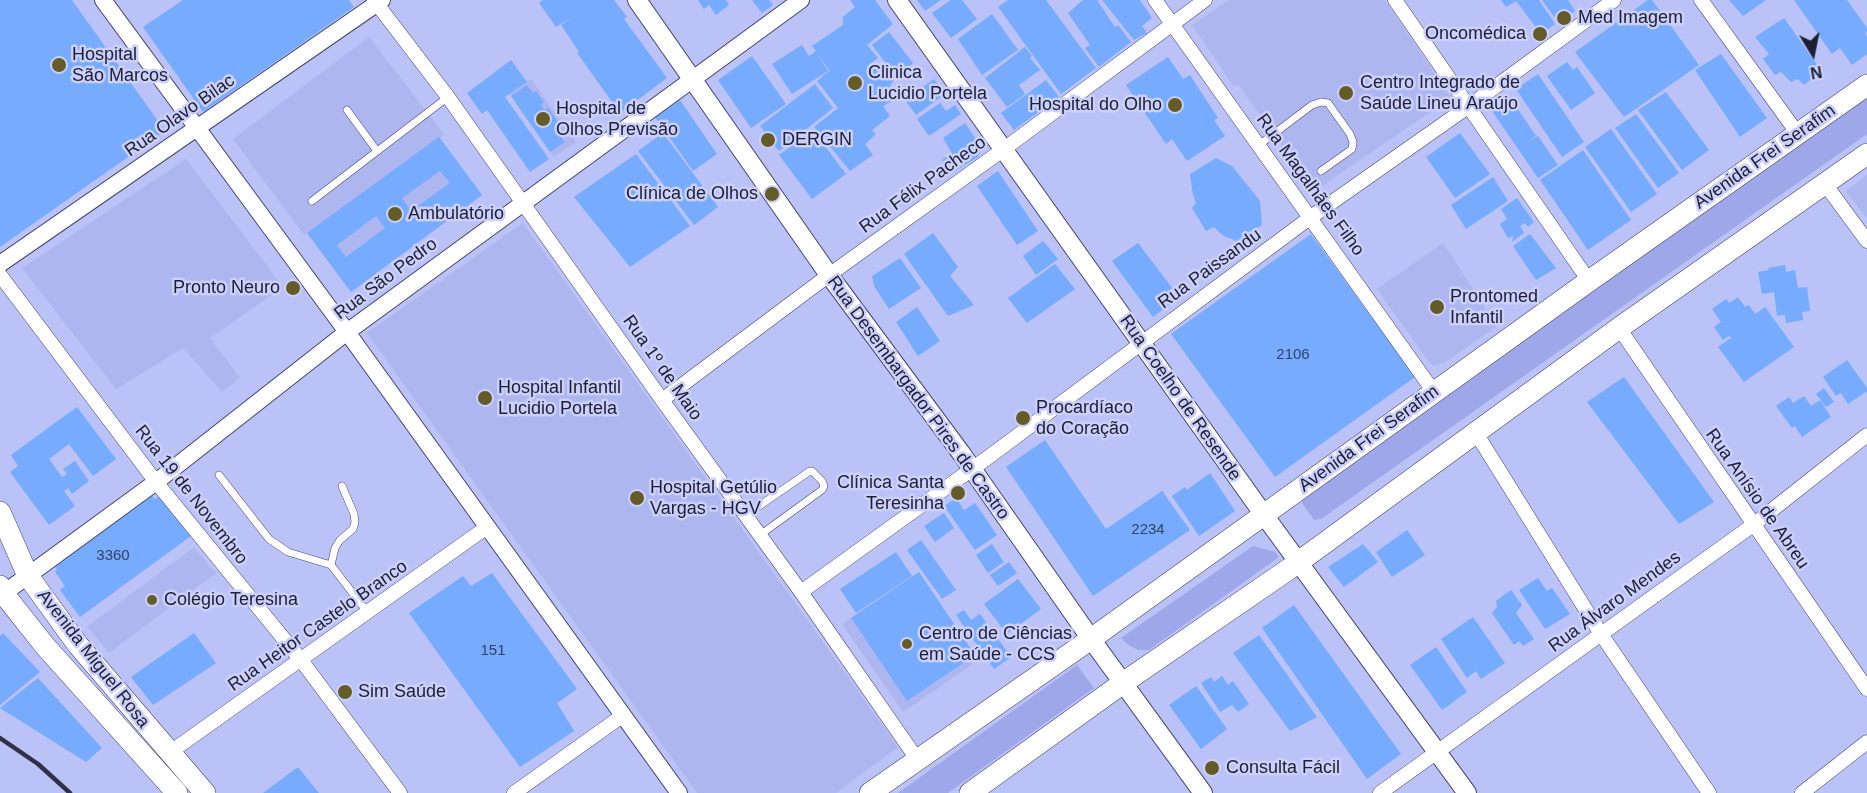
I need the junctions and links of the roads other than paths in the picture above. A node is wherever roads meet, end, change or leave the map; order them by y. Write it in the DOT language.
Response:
graph roads {
  1 [pos="103,0"];
  2 [pos="637,0"];
  3 [pos="801,0"];
  4 [pos="897,0"];
  5 [pos="1155,0"];
  6 [pos="1205,0"];
  7 [pos="1395,0"];
  8 [pos="1614,0"];
  9 [pos="1701,0"];
  10 [pos="377,1"];
  11 [pos="1172,23"];
  12 [pos="692,80"];
  13 [pos="1867,85"];
  14 [pos="448,97"];
  15 [pos="1469,106"];
  16 [pos="347,110"];
  17 [pos="197,129"];
  18 [pos="1798,134"];
  19 [pos="1259,145"];
  20 [pos="1004,149"];
  21 [pos="377,151"];
  22 [pos="1867,154"];
  23 [pos="1321,171"];
  24 [pos="1826,184"];
  25 [pos="312,201"];
  26 [pos="523,202"];
  27 [pos="1311,217"];
  28 [pos="1867,241"];
  29 [pos="0,264"];
  30 [pos="0,275"];
  31 [pos="829,275"];
  32 [pos="1589,281"];
  33 [pos="1619,328"];
  34 [pos="347,332"];
  35 [pos="1141,342"];
  36 [pos="1434,392"];
  37 [pos="662,400"];
  38 [pos="1476,433"];
  39 [pos="1867,435"];
  40 [pos="971,469"];
  41 [pos="219,475"];
  42 [pos="156,482"];
  43 [pos="342,486"];
  44 [pos="0,512"];
  45 [pos="746,515"];
  46 [pos="1264,515"];
  47 [pos="1753,525"];
  48 [pos="487,527"];
  49 [pos="760,535"];
  50 [pos="1298,562"];
  51 [pos="331,565"];
  52 [pos="28,576"];
  53 [pos="1,592"];
  54 [pos="801,592"];
  55 [pos="368,613"];
  56 [pos="1600,634"];
  57 [pos="1091,639"];
  58 [pos="301,660"];
  59 [pos="1123,683"];
  60 [pos="1867,689"];
  61 [pos="622,716"];
  62 [pos="1867,742"];
  63 [pos="1437,751"];
  64 [pos="169,753"];
  65 [pos="918,759"];
  66 [pos="177,793"];
  67 [pos="205,793"];
  68 [pos="400,793"];
  69 [pos="514,793"];
  70 [pos="679,793"];
  71 [pos="870,793"];
  72 [pos="970,793"];
  73 [pos="1203,793"];
  74 [pos="1380,793"];
  75 [pos="1467,793"];
  76 [pos="1709,793"];
  77 [pos="1802,793"];
  1 -- 17 [label="street"];
  2 -- 12 [label="main road, Rua Desembargador Pires de Castro"];
  3 -- 12 [label="street, Rua São Pedro"];
  4 -- 20 [label="main road, Rua Coelho de Resende"];
  5 -- 11 [label="street, Rua Magalhães Filho"];
  6 -- 11 [label="street, Rua Félix Pacheco"];
  7 -- 15 [label="street"];
  8 -- 15 [label="street, Rua Paissandu"];
  9 -- 18 [label="street"];
  10 -- 14 [label="street, Rua 1º de Maio"];
  10 -- 17 [label="street, Rua Olavo Bilac"];
  11 -- 19 [label="street, Rua Magalhães Filho"];
  11 -- 20 [label="street, Rua Félix Pacheco"];
  12 -- 26 [label="street, Rua São Pedro"];
  12 -- 31 [label="main road, Rua Desembargador Pires de Castro"];
  13 -- 18 [label="main road, Avenida Frei Serafim"];
  14 -- 21 [label="lane"];
  14 -- 26 [label="street, Rua 1º de Maio"];
  15 -- 27 [label="street, Rua Paissandu"];
  15 -- 32 [label="street"];
  16 -- 21 [label="lane"];
  17 -- 29 [label="street, Rua Olavo Bilac"];
  17 -- 34 [label="street"];
  18 -- 32 [label="main road, Avenida Frei Serafim"];
  19 -- 23 [label="lane"];
  19 -- 27 [label="street, Rua Magalhães Filho"];
  20 -- 31 [label="street, Rua Félix Pacheco"];
  20 -- 35 [label="main road, Rua Coelho de Resende"];
  21 -- 25 [label="lane"];
  22 -- 24 [label="main road"];
  24 -- 28 [label="street"];
  24 -- 33 [label="main road"];
  26 -- 34 [label="street, Rua São Pedro"];
  26 -- 37 [label="street, Rua 1º de Maio"];
  27 -- 35 [label="street, Rua Paissandu"];
  27 -- 36 [label="street, Rua Magalhães Filho"];
  30 -- 42 [label="street, Rua 19 de Novembro"];
  31 -- 37 [label="street, Rua Félix Pacheco"];
  31 -- 40 [label="main road, Rua Desembargador Pires de Castro"];
  32 -- 36 [label="main road, Avenida Frei Serafim"];
  33 -- 38 [label="main road"];
  33 -- 47 [label="street, Rua Anísio de Abreu"];
  34 -- 42 [label="street, Rua São Pedro"];
  34 -- 48 [label="street"];
  35 -- 40 [label="street, Rua Paissandu"];
  35 -- 46 [label="main road, Rua Coelho de Resende"];
  36 -- 46 [label="main road, Avenida Frei Serafim"];
  37 -- 45 [label="street, Rua 1º de Maio"];
  38 -- 50 [label="main road"];
  38 -- 56 [label="street"];
  39 -- 47 [label="street, Rua Álvaro Mendes"];
  40 -- 54 [label="street, Rua Paissandu"];
  40 -- 57 [label="main road, Rua Desembargador Pires de Castro"];
  41 -- 51 [label="lane"];
  42 -- 52 [label="street, Rua São Pedro"];
  42 -- 58 [label="street, Rua 19 de Novembro"];
  43 -- 51 [label="lane"];
  44 -- 52 [label="main road, Avenida Miguel Rosa"];
  45 -- 49 [label="street, Rua 1º de Maio"];
  45 -- 49 [label="lane"];
  46 -- 50 [label="main road, Rua Coelho de Resende"];
  46 -- 57 [label="main road, Avenida Frei Serafim"];
  47 -- 56 [label="street, Rua Álvaro Mendes"];
  47 -- 60 [label="street, Rua Anísio de Abreu"];
  48 -- 55 [label="street, Rua Heitor Castelo Branco"];
  48 -- 61 [label="street"];
  49 -- 54 [label="street, Rua 1º de Maio"];
  50 -- 59 [label="main road"];
  50 -- 63 [label="main road, Rua Coelho de Resende"];
  51 -- 55 [label="lane"];
  52 -- 53 [label="street, Rua São Pedro"];
  52 -- 64 [label="main road, Avenida Miguel Rosa"];
  53 -- 66 [label="main road, Avenida Miguel Rosa"];
  54 -- 65 [label="street, Rua 1º de Maio"];
  55 -- 58 [label="street, Rua Heitor Castelo Branco"];
  56 -- 63 [label="street, Rua Álvaro Mendes"];
  56 -- 76 [label="street"];
  57 -- 59 [label="main road, Rua Desembargador Pires de Castro"];
  57 -- 65 [label="main road, Avenida Frei Serafim"];
  58 -- 64 [label="street, Rua Heitor Castelo Branco"];
  58 -- 68 [label="street, Rua 19 de Novembro"];
  59 -- 72 [label="main road"];
  59 -- 73 [label="main road, Rua Desembargador Pires de Castro"];
  61 -- 69 [label="street"];
  61 -- 70 [label="street"];
  62 -- 77 [label="street"];
  63 -- 74 [label="street, Rua Álvaro Mendes"];
  63 -- 75 [label="main road, Rua Coelho de Resende"];
  64 -- 67 [label="main road, Avenida Miguel Rosa"];
  65 -- 71 [label="main road, Avenida Frei Serafim"];
}
